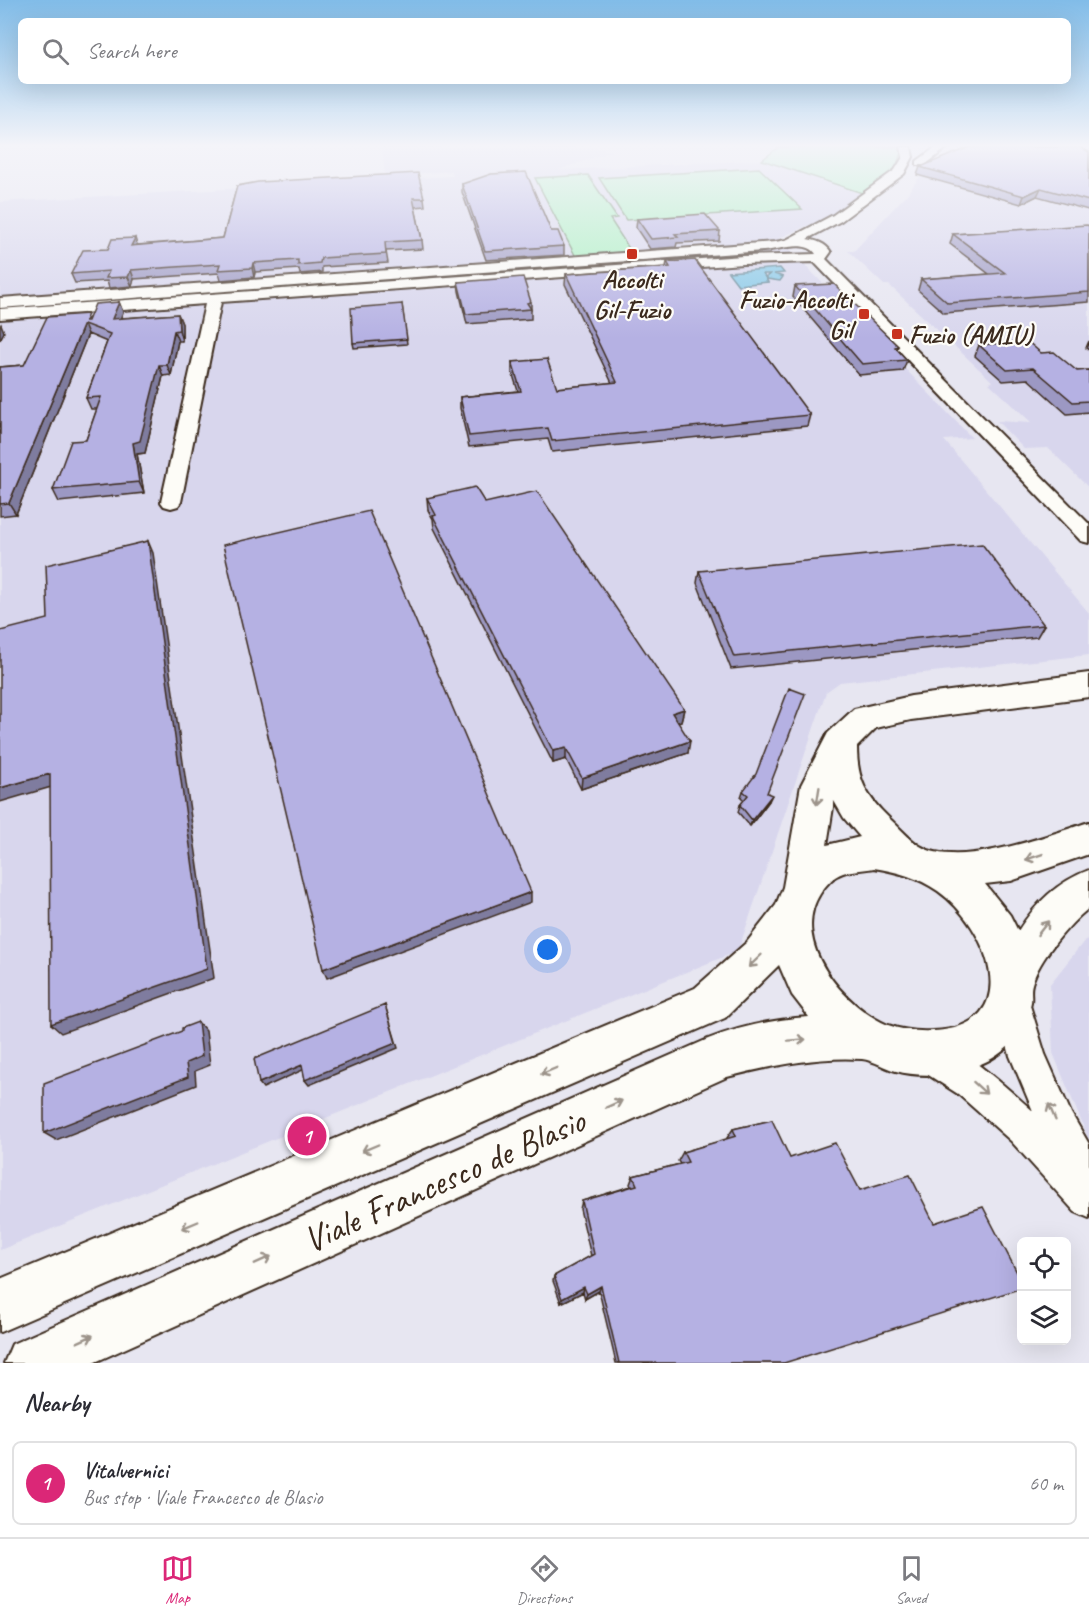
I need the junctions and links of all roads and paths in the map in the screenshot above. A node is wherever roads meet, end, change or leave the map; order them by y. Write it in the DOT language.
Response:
graph roads {
  1 [pos="847,211"];
  2 [pos="862,211"];
  3 [pos="785,244"];
  4 [pos="820,254"];
  5 [pos="788,258"];
  6 [pos="214,298"];
  7 [pos="0,303"];
  8 [pos="0,314"];
  9 [pos="171,502"];
  10 [pos="1089,536"];
  11 [pos="1089,685"];
  12 [pos="840,742"];
  13 [pos="1089,838"];
  14 [pos="906,857"];
  15 [pos="942,872"];
  16 [pos="1089,888"];
  17 [pos="797,901"];
  18 [pos="1012,988"];
  19 [pos="866,1037"];
  20 [pos="932,1056"];
  21 [pos="1089,1183"];
  22 [pos="1089,1198"];
  23 [pos="0,1306"];
  24 [pos="31,1363"];
  1 -- 3 [label="street"];
  2 -- 4 [label="street"];
  3 -- 4 [label="street"];
  3 -- 5 [label="street"];
  3 -- 7 [label="street"];
  4 -- 5 [label="street"];
  4 -- 10 [label="street"];
  5 -- 6 [label="street"];
  6 -- 8 [label="street"];
  6 -- 9 [label="street"];
  11 -- 12 [label="street"];
  12 -- 14 [label="street"];
  12 -- 17 [label="street, one-way"];
  13 -- 15 [label="street, one-way"];
  14 -- 15 [label="street"];
  14 -- 17 [label="street"];
  15 -- 18 [label="street"];
  18 -- 16 [label="street, one-way"];
  17 -- 19 [label="street"];
  17 -- 23 [label="street, Viale Francesco de Blasio, one-way"];
  18 -- 20 [label="street"];
  21 -- 18 [label="street, one-way"];
  19 -- 20 [label="street"];
  24 -- 19 [label="street, Viale Francesco de Blasio, one-way"];
  20 -- 22 [label="street, one-way"];
}
